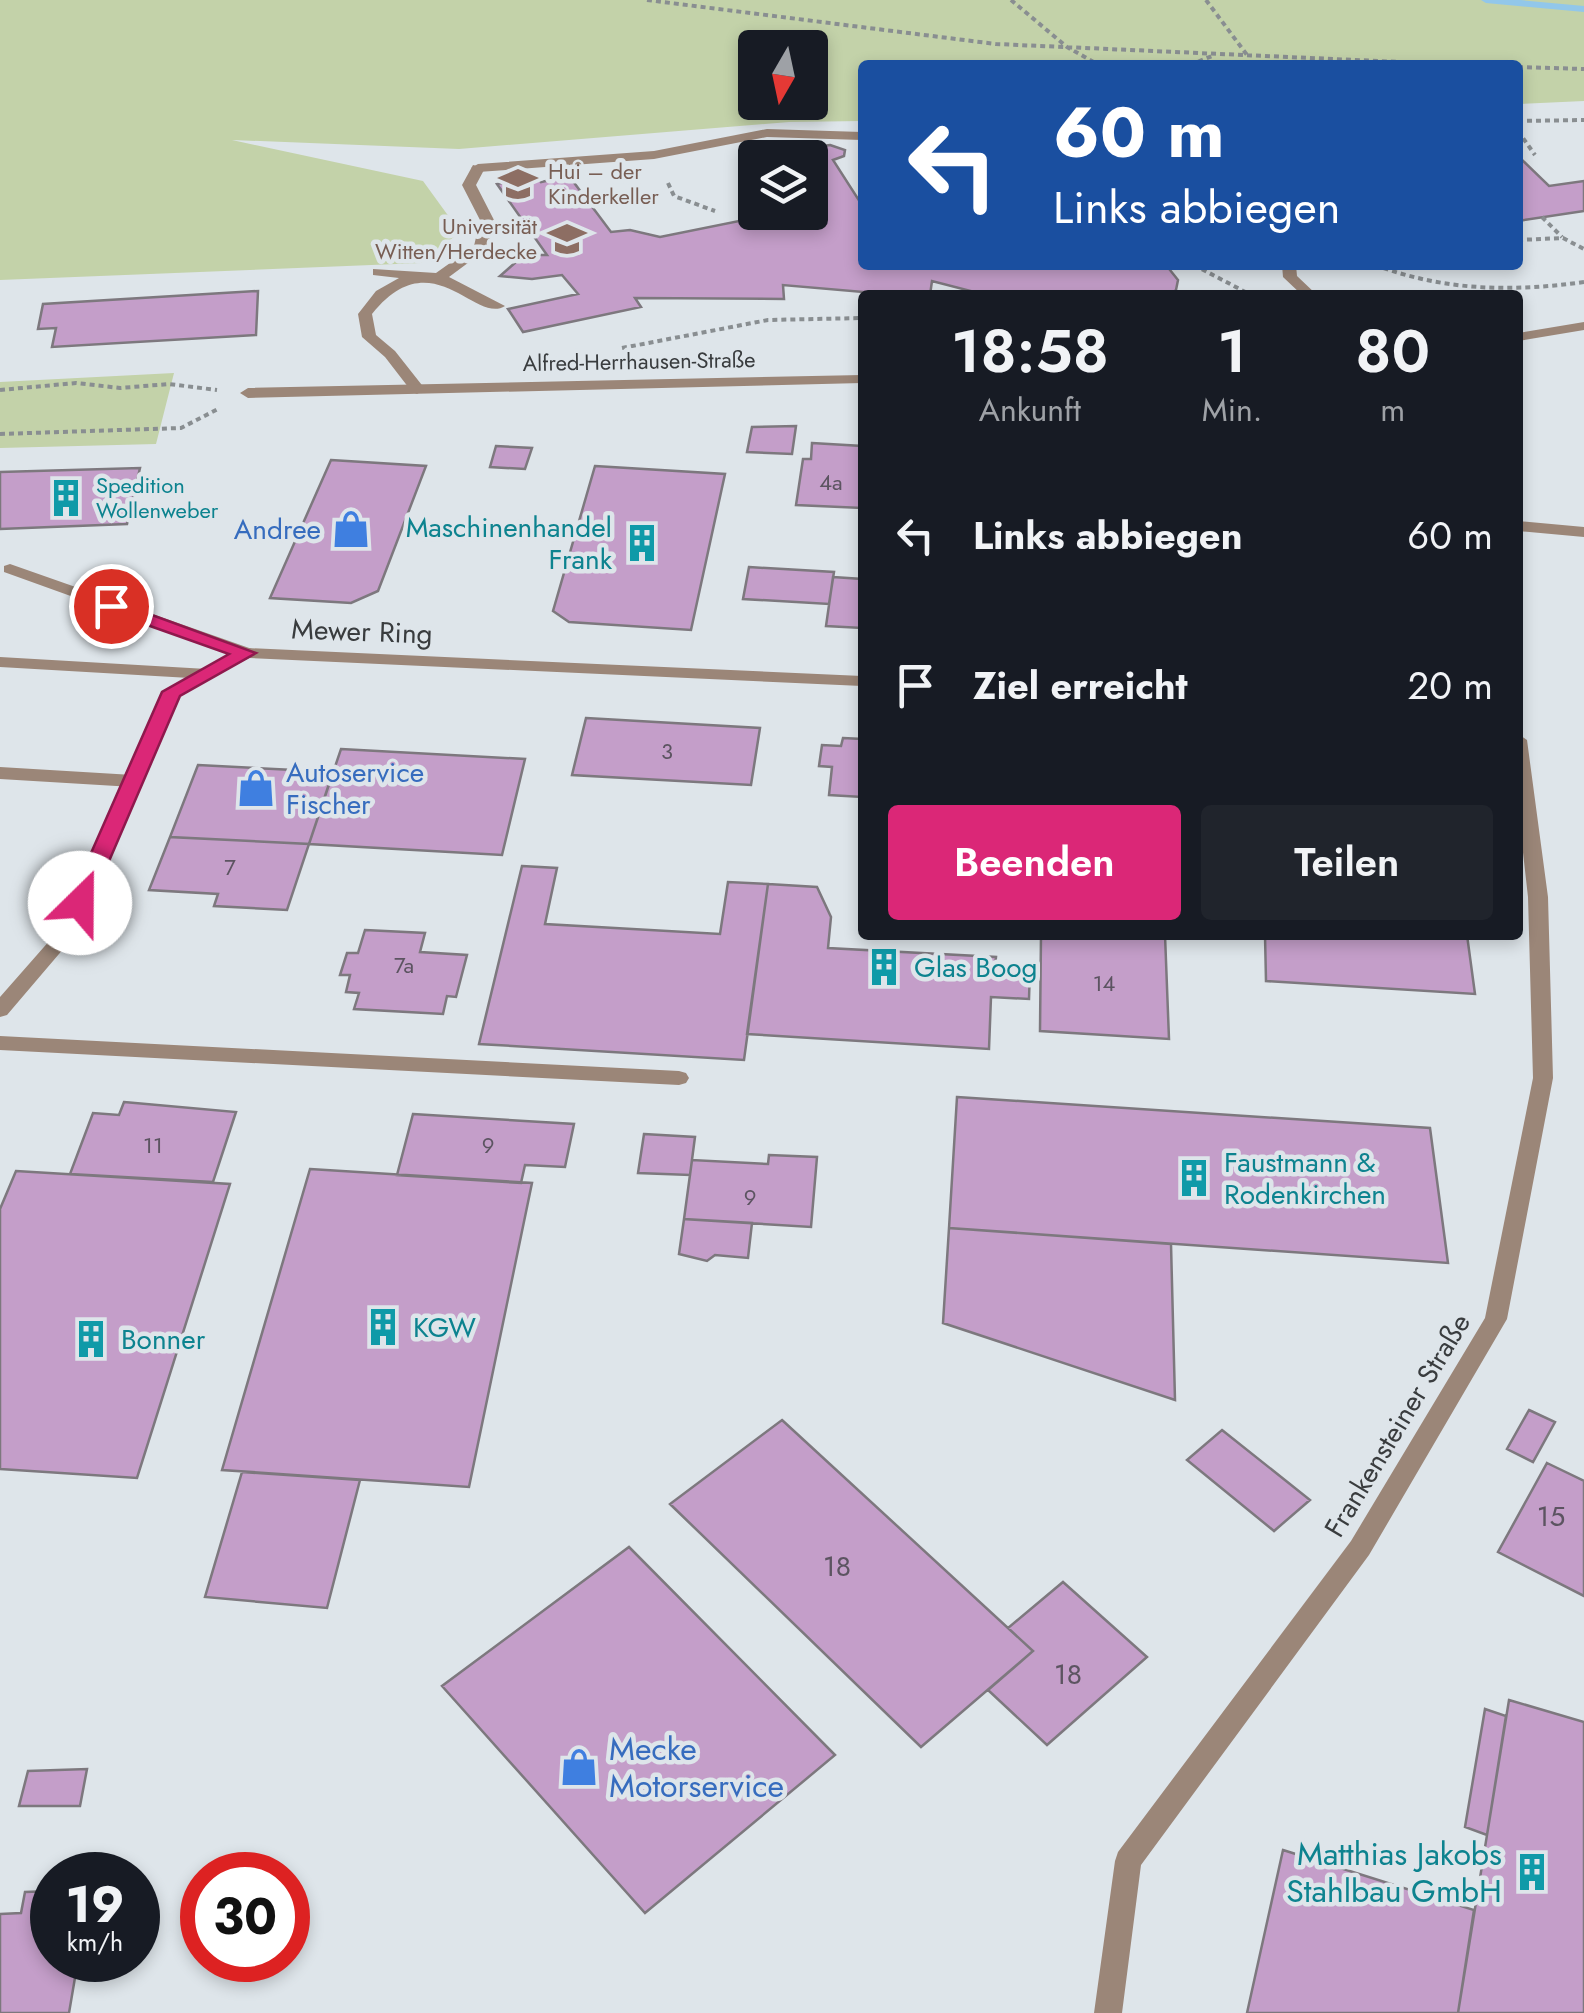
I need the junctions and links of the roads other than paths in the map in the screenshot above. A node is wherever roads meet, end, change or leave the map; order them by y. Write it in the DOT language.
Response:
graph roads {
  1 [pos="858,136"];
  2 [pos="1289,270"];
  3 [pos="378,272"];
  4 [pos="439,278"];
  5 [pos="1304,290"];
  6 [pos="498,306"];
  7 [pos="1584,326"];
  8 [pos="1523,335"];
  9 [pos="858,379"];
  10 [pos="417,389"];
  11 [pos="248,393"];
  12 [pos="1523,526"];
  13 [pos="1584,532"];
  14 [pos="10,570"];
  15 [pos="246,653"];
  16 [pos="0,662"];
  17 [pos="207,674"];
  18 [pos="858,681"];
  19 [pos="0,773"];
  20 [pos="1523,779"];
  21 [pos="133,781"];
  22 [pos="0,1010"];
  23 [pos="0,1043"];
  24 [pos="679,1078"];
  25 [pos="1108,2013"];
  1 -- 4 [label="street"];
  2 -- 5 [label="street"];
  3 -- 4 [label="street"];
  4 -- 6 [label="street"];
  4 -- 10 [label="street"];
  7 -- 8 [label="street"];
  9 -- 10 [label="street, Alfred-Herrhausen-Straße"];
  10 -- 11 [label="street, Alfred-Herrhausen-Straße"];
  12 -- 13 [label="street"];
  14 -- 15 [label="street"];
  15 -- 17 [label="street"];
  15 -- 18 [label="street, Mewer Ring"];
  16 -- 17 [label="street"];
  17 -- 21 [label="street"];
  19 -- 21 [label="street"];
  20 -- 25 [label="street, Frankensteiner Straße"];
  21 -- 22 [label="street"];
  23 -- 24 [label="street"];
}
